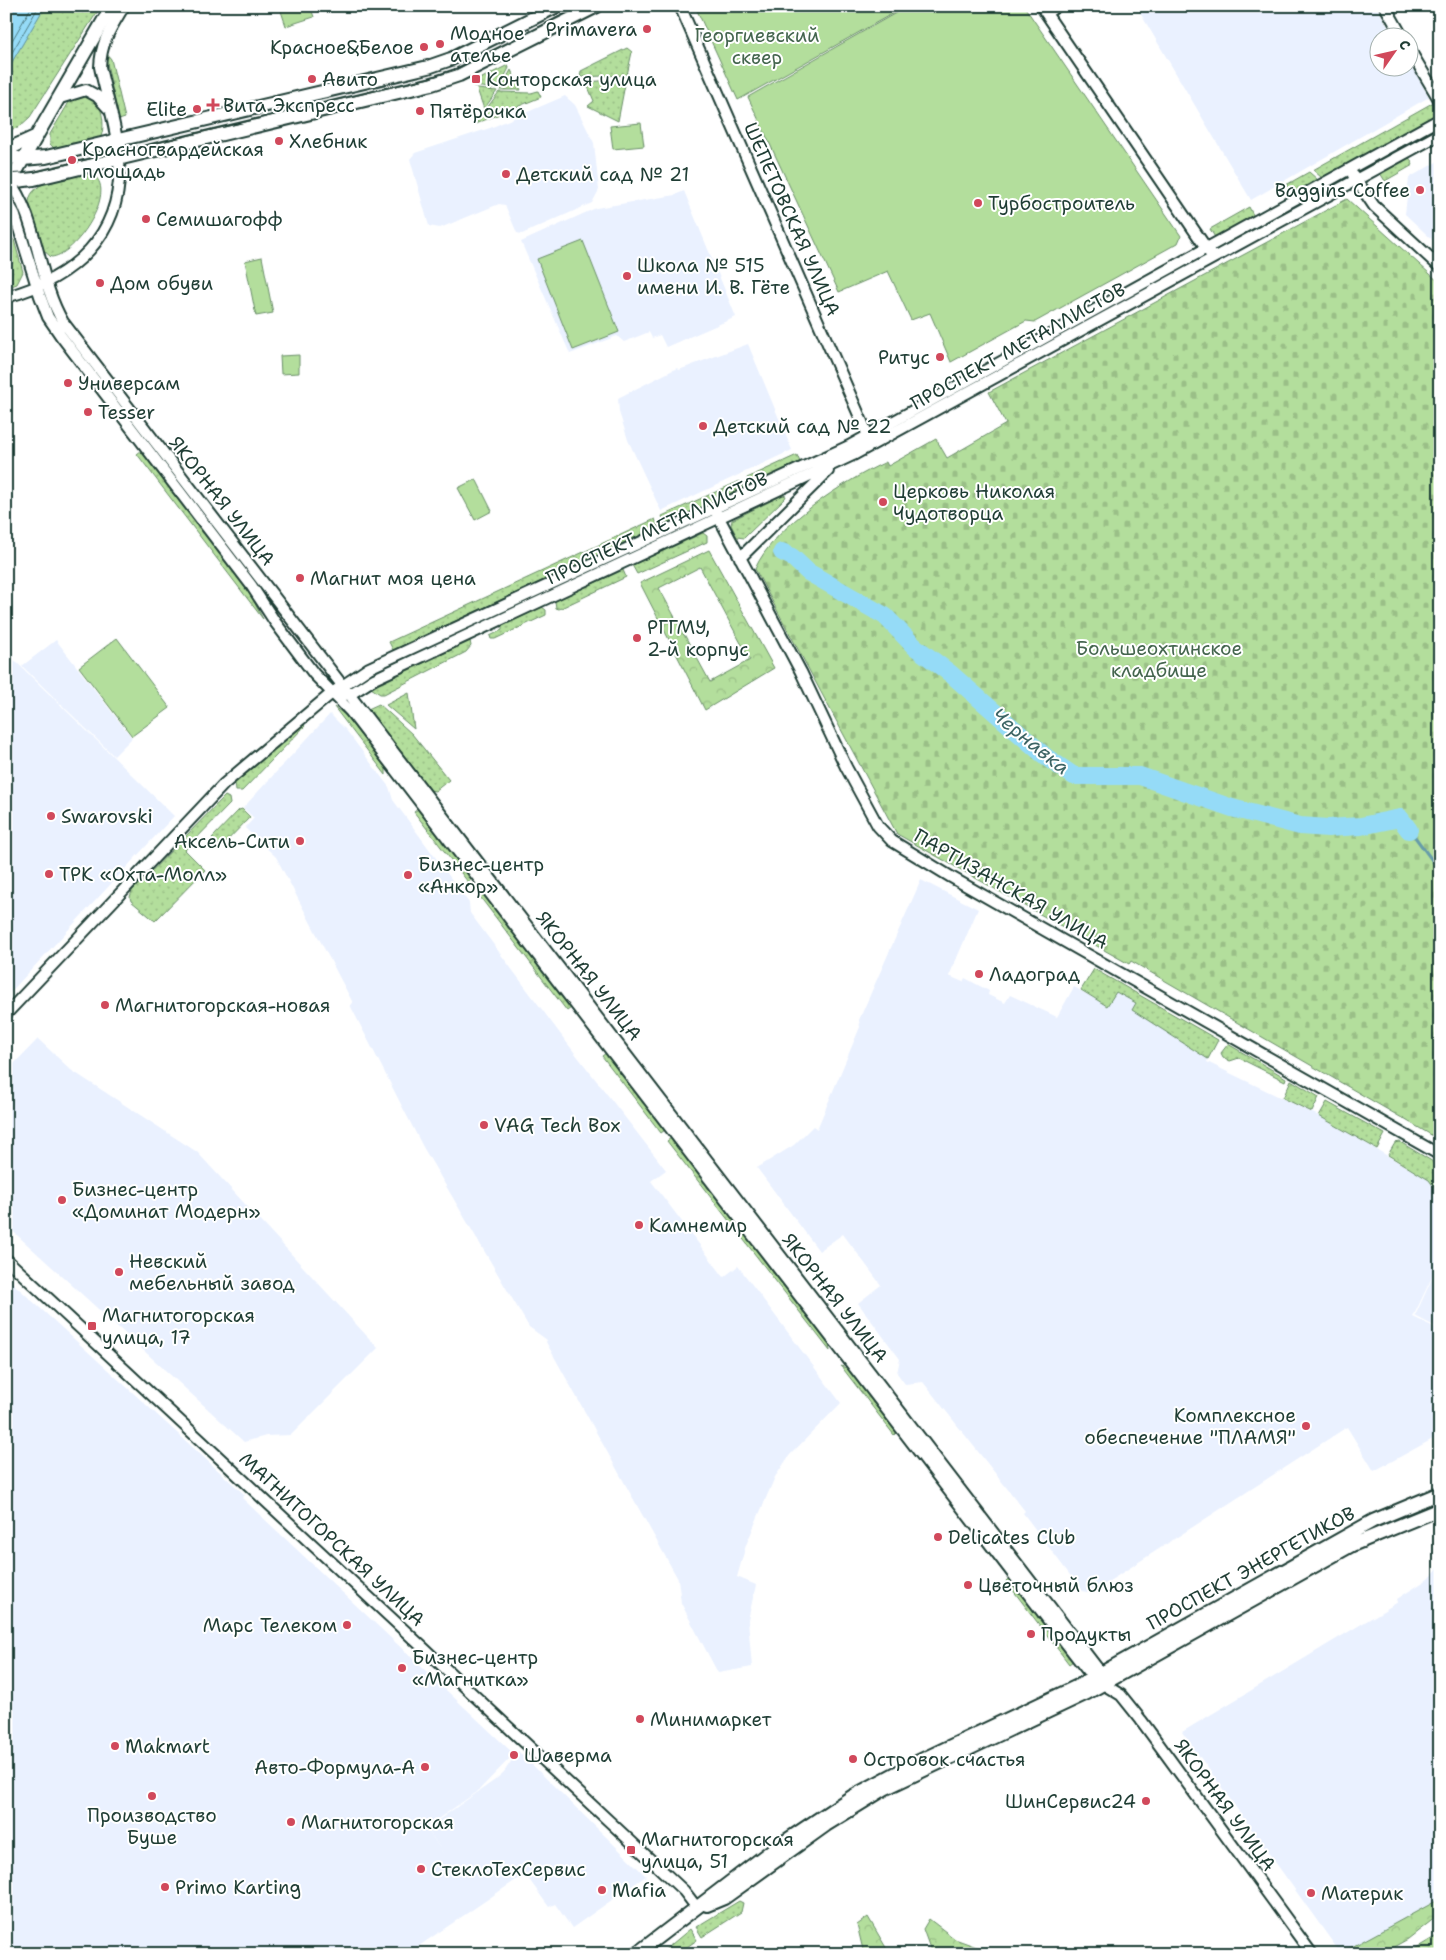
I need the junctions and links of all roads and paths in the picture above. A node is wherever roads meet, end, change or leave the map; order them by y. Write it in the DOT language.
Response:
graph roads {
  1 [pos="112,6"];
  2 [pos="124,6"];
  3 [pos="557,6"];
  4 [pos="597,6"];
  5 [pos="680,6"];
  6 [pos="1057,6"];
  7 [pos="1385,6"];
  8 [pos="1043,10"];
  9 [pos="1397,28"];
  10 [pos="1418,64"];
  11 [pos="60,98"];
  12 [pos="1440,101"];
  13 [pos="109,108"];
  14 [pos="1440,119"];
  15 [pos="1440,134"];
  16 [pos="37,136"];
  17 [pos="116,140"];
  18 [pos="6,150"];
  19 [pos="6,156"];
  20 [pos="23,159"];
  21 [pos="119,160"];
  22 [pos="1350,169"];
  23 [pos="1356,180"];
  24 [pos="7,182"];
  25 [pos="6,199"];
  26 [pos="1208,249"];
  27 [pos="1214,259"];
  28 [pos="1440,267"];
  29 [pos="42,285"];
  30 [pos="6,297"];
  31 [pos="870,441"];
  32 [pos="836,464"];
  33 [pos="717,514"];
  34 [pos="740,558"];
  35 [pos="341,685"];
  36 [pos="332,693"];
  37 [pos="349,695"];
  38 [pos="6,1014"];
  39 [pos="1440,1155"];
  40 [pos="6,1259"];
  41 [pos="1440,1493"];
  42 [pos="1440,1509"];
  43 [pos="1099,1678"];
  44 [pos="698,1908"];
  45 [pos="1310,1952"];
  46 [pos="636,1954"];
  1 -- 11 [label="main road"];
  2 -- 13 [label="street"];
  3 -- 17 [label="main road"];
  4 -- 21 [label="main road"];
  5 -- 31 [label="street, ШЕПЕТОВСКАЯ УЛИЦА"];
  6 -- 8 [label="street"];
  7 -- 9 [label="street"];
  8 -- 26 [label="street"];
  10 -- 12 [label="street"];
  11 -- 13 [label="street"];
  11 -- 16 [label="main road"];
  13 -- 17 [label="street"];
  14 -- 22 [label="street, ПРОСПЕКТ МЕТАЛЛИСТОВ"];
  15 -- 23 [label="street, ПРОСПЕКТ МЕТАЛЛИСТОВ"];
  16 -- 18 [label="main road"];
  16 -- 20 [label="main road"];
  17 -- 20 [label="main road"];
  17 -- 21 [label="street"];
  19 -- 20 [label="main road"];
  20 -- 24 [label="main road"];
  21 -- 24 [label="main road"];
  21 -- 29 [label="street"];
  22 -- 23 [label="street"];
  22 -- 26 [label="street, ПРОСПЕКТ МЕТАЛЛИСТОВ"];
  23 -- 27 [label="street, ПРОСПЕКТ МЕТАЛЛИСТОВ"];
  23 -- 28 [label="street"];
  24 -- 29 [label="street, ЯКОРНАЯ УЛИЦА"];
  25 -- 29 [label="street, ЯКОРНАЯ УЛИЦА"];
  26 -- 27 [label="street"];
  26 -- 31 [label="street, ПРОСПЕКТ МЕТАЛЛИСТОВ"];
  27 -- 31 [label="street, ПРОСПЕКТ МЕТАЛЛИСТОВ"];
  29 -- 30 [label="street"];
  29 -- 35 [label="street, ЯКОРНАЯ УЛИЦА"];
  29 -- 36 [label="street, ЯКОРНАЯ УЛИЦА"];
  31 -- 32 [label="street, ПРОСПЕКТ МЕТАЛЛИСТОВ"];
  31 -- 33 [label="street, ПРОСПЕКТ МЕТАЛЛИСТОВ"];
  32 -- 33 [label="street, ПРОСПЕКТ МЕТАЛЛИСТОВ"];
  32 -- 34 [label="street"];
  33 -- 34 [label="street, ПАРТИЗАНСКАЯ УЛИЦА"];
  33 -- 35 [label="street, ПРОСПЕКТ МЕТАЛЛИСТОВ"];
  33 -- 37 [label="street, ПРОСПЕКТ МЕТАЛЛИСТОВ"];
  34 -- 39 [label="street, ПАРТИЗАНСКАЯ УЛИЦА"];
  35 -- 36 [label="street, ПРОСПЕКТ МЕТАЛЛИСТОВ"];
  35 -- 37 [label="street, ЯКОРНАЯ УЛИЦА"];
  36 -- 37 [label="street"];
  36 -- 38 [label="street, ПРОСПЕКТ МЕТАЛЛИСТОВ"];
  36 -- 43 [label="street, ЯКОРНАЯ УЛИЦА"];
  37 -- 43 [label="street, ЯКОРНАЯ УЛИЦА"];
  40 -- 44 [label="street, МАГНИТОГОРСКАЯ УЛИЦА"];
  41 -- 43 [label="main road, ПРОСПЕКТ ЭНЕРГЕТИКОВ"];
  42 -- 43 [label="main road, ПРОСПЕКТ ЭНЕРГЕТИКОВ"];
  43 -- 44 [label="main road, ПРОСПЕКТ ЭНЕРГЕТИКОВ"];
  43 -- 45 [label="street, ЯКОРНАЯ УЛИЦА"];
  44 -- 46 [label="main road, ПРОСПЕКТ ЭНЕРГЕТИКОВ"];
}
